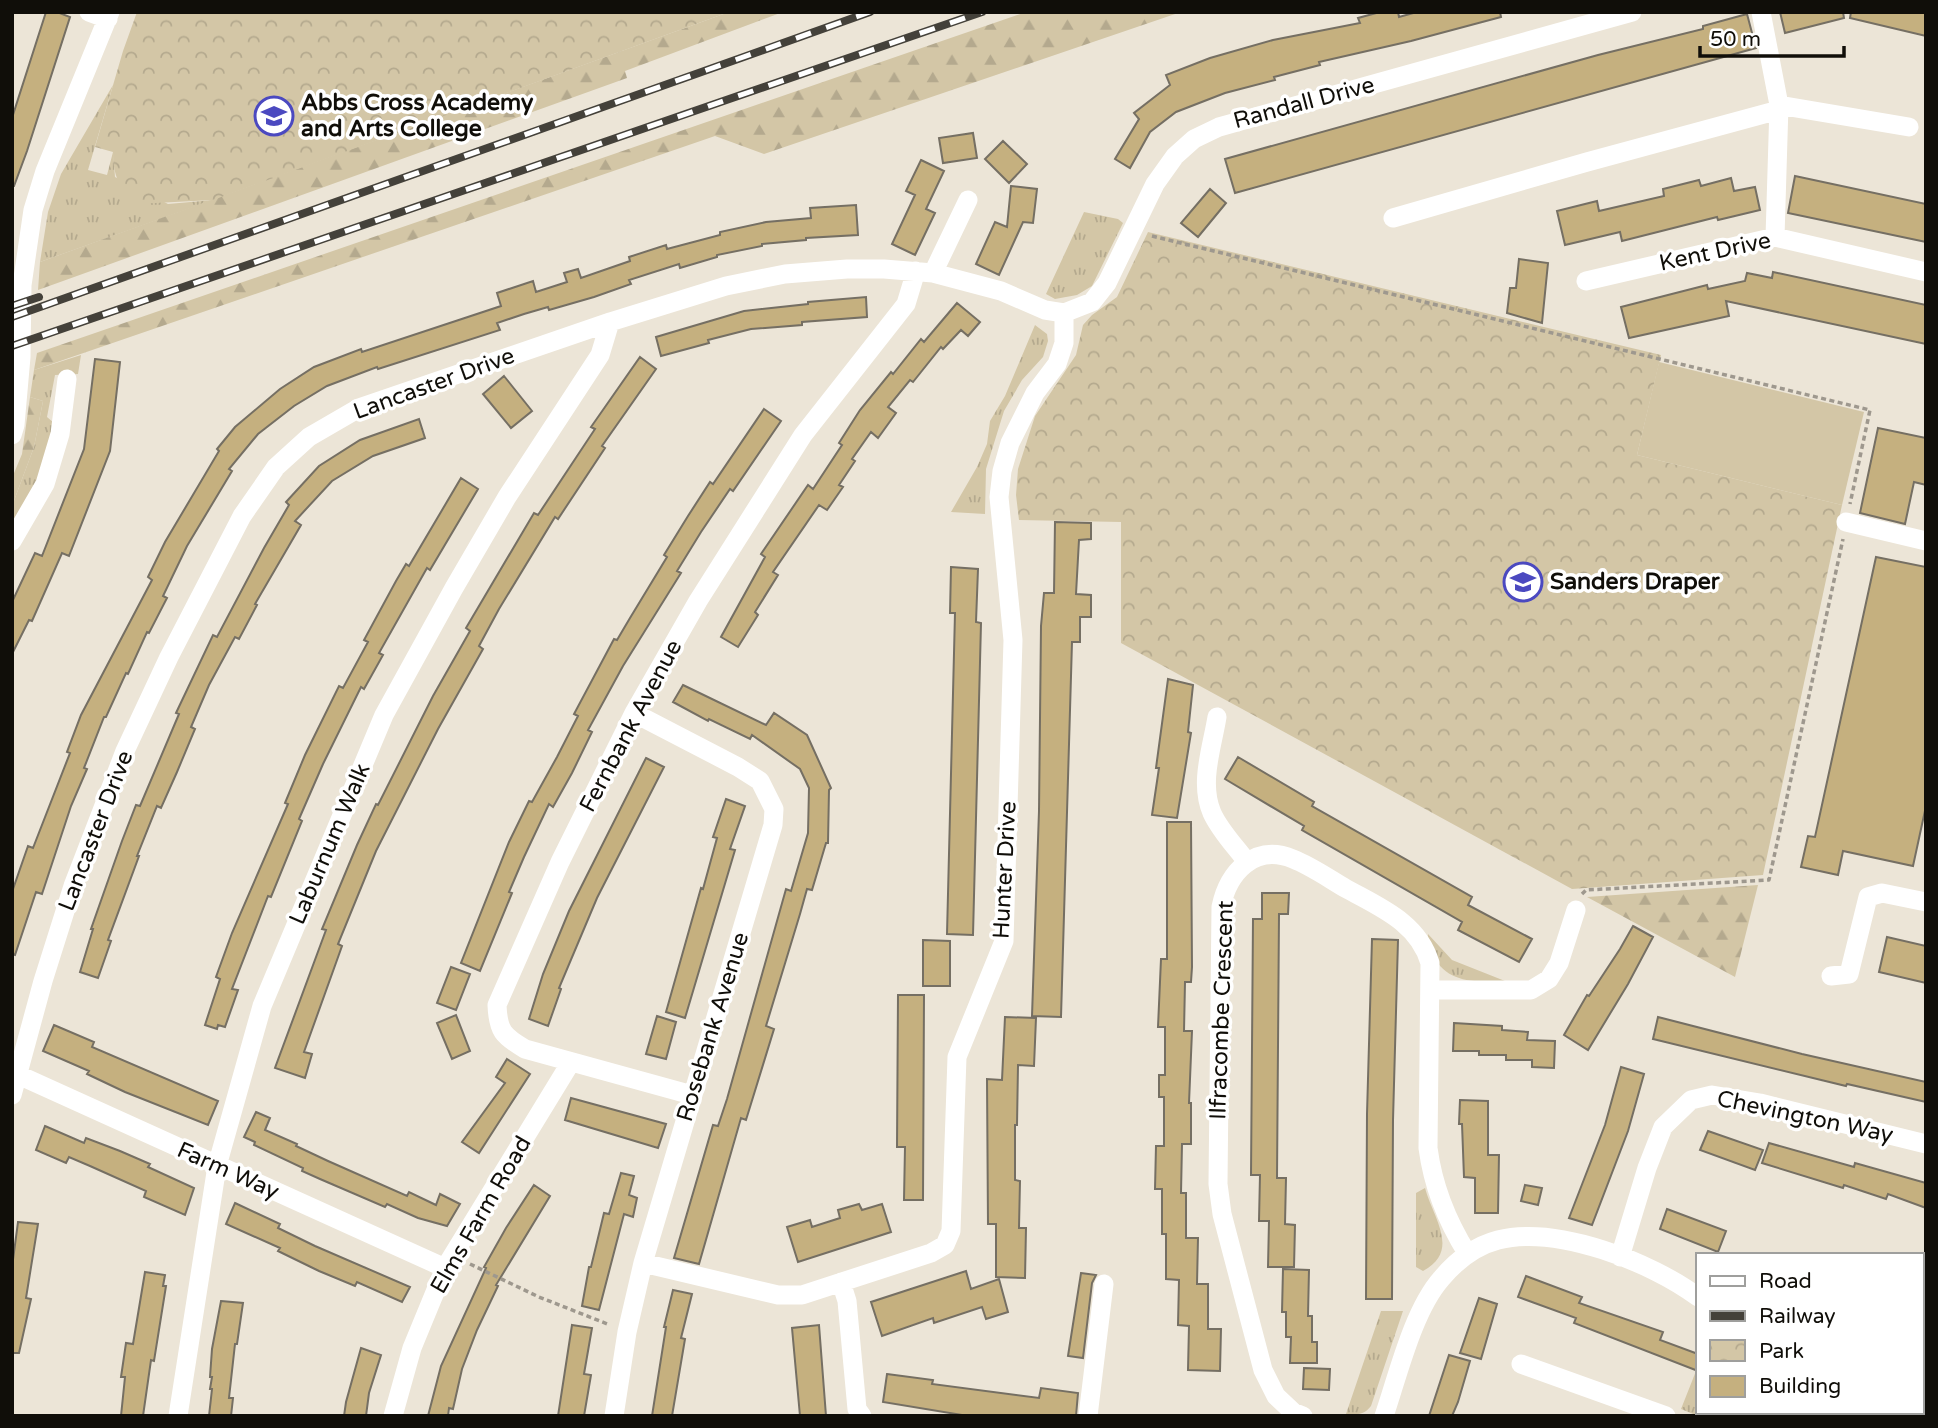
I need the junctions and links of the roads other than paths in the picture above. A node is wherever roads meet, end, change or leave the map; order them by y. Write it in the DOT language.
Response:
graph roads {
  1 [pos="1632,12"];
  2 [pos="1761,12"];
  3 [pos="102,15"];
  4 [pos="1779,108"];
  5 [pos="1909,127"];
  6 [pos="968,200"];
  7 [pos="1393,218"];
  8 [pos="1775,237"];
  9 [pos="925,272"];
  10 [pos="1926,272"];
  11 [pos="1586,281"];
  12 [pos="1064,313"];
  13 [pos="610,321"];
  14 [pos="67,379"];
  15 [pos="14,430"];
  16 [pos="1846,522"];
  17 [pos="12,541"];
  18 [pos="1926,541"];
  19 [pos="634,713"];
  20 [pos="1217,717"];
  21 [pos="1247,862"];
  22 [pos="1926,902"];
  23 [pos="1576,910"];
  24 [pos="1831,976"];
  25 [pos="1431,989"];
  26 [pos="571,1062"];
  27 [pos="14,1073"];
  28 [pos="12,1095"];
  29 [pos="692,1095"];
  30 [pos="1926,1144"];
  31 [pos="217,1166"];
  32 [pos="1467,1253"];
  33 [pos="1620,1257"];
  34 [pos="449,1262"];
  35 [pos="643,1263"];
  36 [pos="841,1282"];
  37 [pos="1104,1284"];
  38 [pos="1696,1296"];
  39 [pos="1521,1364"];
  40 [pos="1296,1415"];
  41 [pos="178,1416"];
  42 [pos="393,1416"];
  43 [pos="614,1416"];
  44 [pos="862,1416"];
  45 [pos="1088,1416"];
  46 [pos="1384,1416"];
  47 [pos="1666,1416"];
  1 -- 12 [label="street, Randall Drive"];
  2 -- 4 [label="street"];
  3 -- 15 [label="street"];
  4 -- 5 [label="street"];
  4 -- 7 [label="street"];
  4 -- 8 [label="street"];
  6 -- 9 [label="street, Fernbank Avenue"];
  8 -- 10 [label="street, Kent Drive"];
  8 -- 11 [label="street, Kent Drive"];
  9 -- 12 [label="street, Lancaster Drive"];
  9 -- 13 [label="street, Lancaster Drive"];
  9 -- 19 [label="street, Fernbank Avenue"];
  12 -- 36 [label="street, Hunter Drive"];
  13 -- 27 [label="street, Lancaster Drive"];
  13 -- 31 [label="street, Laburnum Walk"];
  14 -- 17 [label="street"];
  16 -- 18 [label="street"];
  19 -- 26 [label="street, Fernbank Avenue"];
  19 -- 29 [label="street, Rosebank Avenue"];
  20 -- 21 [label="street"];
  21 -- 25 [label="street"];
  21 -- 40 [label="street, Ilfracombe Crescent"];
  22 -- 24 [label="street"];
  23 -- 25 [label="street"];
  25 -- 32 [label="street"];
  26 -- 29 [label="street, Fernbank Avenue"];
  26 -- 34 [label="street, Elms Farm Road"];
  27 -- 28 [label="street, Lancaster Drive"];
  27 -- 31 [label="street, Farm Way"];
  29 -- 35 [label="street, Rosebank Avenue"];
  30 -- 33 [label="street, Chevington Way"];
  31 -- 34 [label="street, Farm Way"];
  31 -- 41 [label="street, Laburnum Walk"];
  32 -- 33 [label="street"];
  32 -- 46 [label="street"];
  33 -- 38 [label="street"];
  34 -- 42 [label="street, Elms Farm Road"];
  35 -- 36 [label="street, Hunter Drive"];
  35 -- 43 [label="street, Rosebank Avenue"];
  36 -- 44 [label="street"];
  37 -- 45 [label="street"];
  39 -- 47 [label="street"];
}
